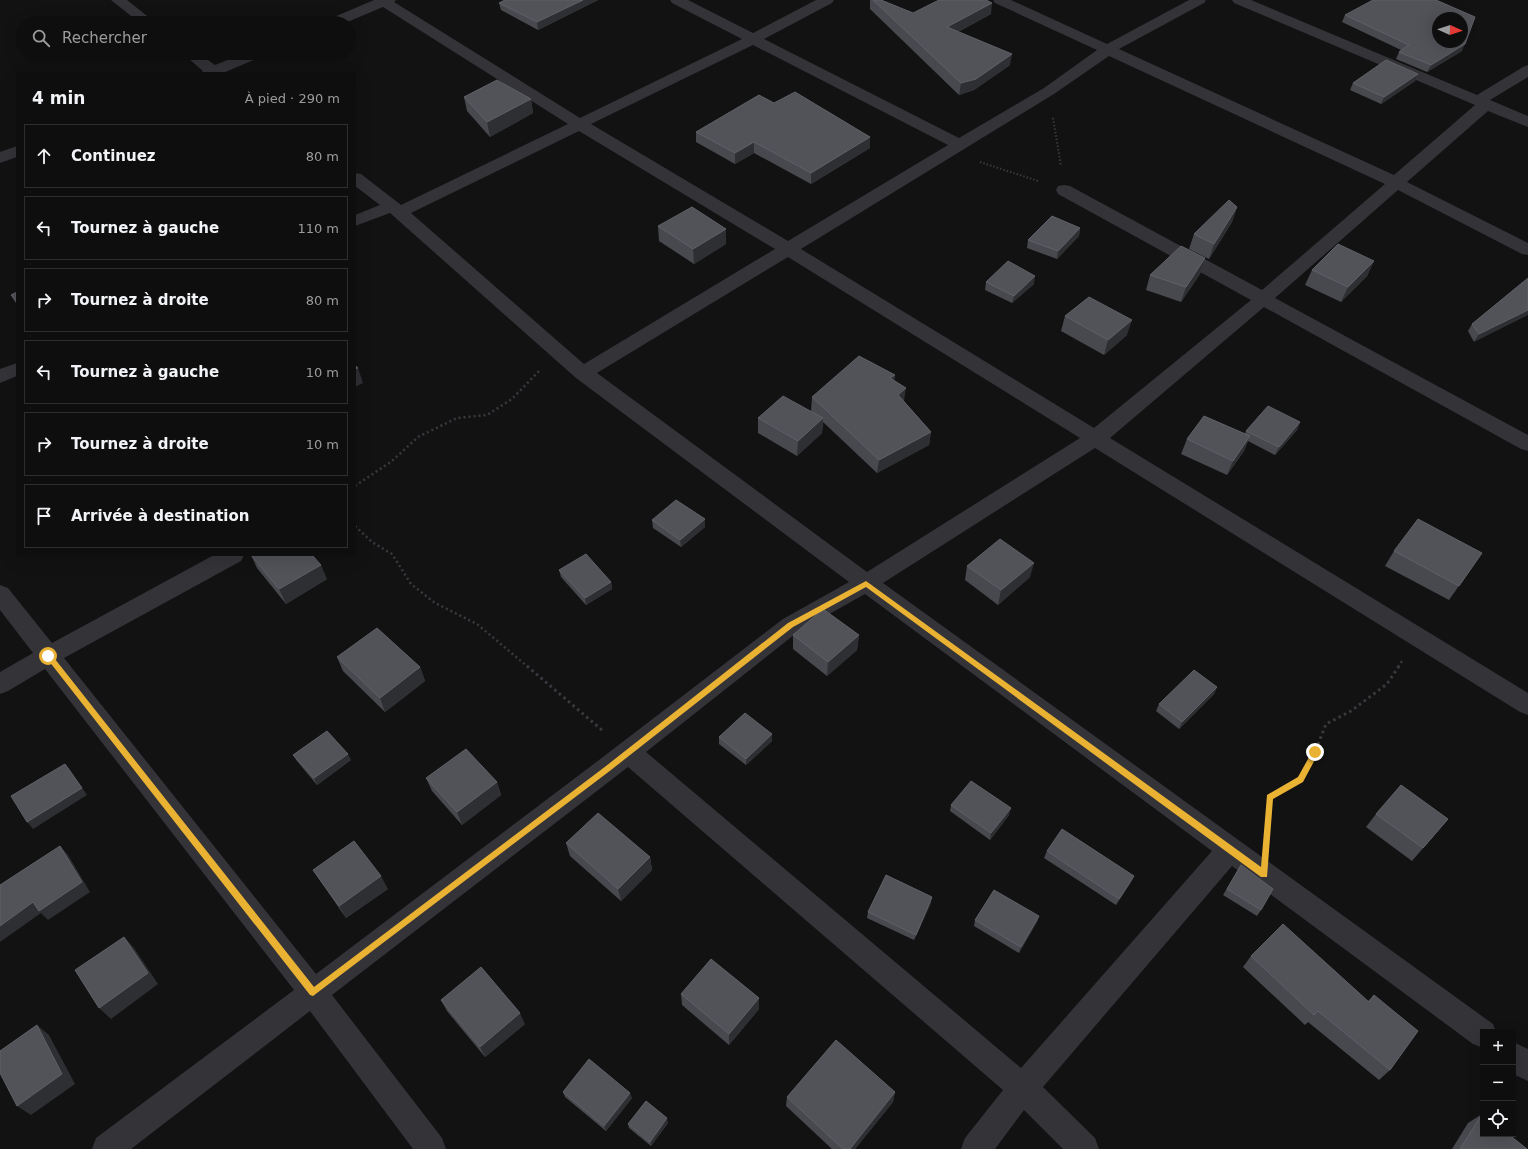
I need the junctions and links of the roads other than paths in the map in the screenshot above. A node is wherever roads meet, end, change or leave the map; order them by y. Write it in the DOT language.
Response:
graph roads {
  1 [pos="118,0"];
  2 [pos="676,0"];
  3 [pos="826,0"];
  4 [pos="1000,0"];
  5 [pos="1199,0"];
  6 [pos="1239,0"];
  7 [pos="384,1"];
  8 [pos="140,16"];
  9 [pos="349,16"];
  10 [pos="752,39"];
  11 [pos="1107,50"];
  12 [pos="197,60"];
  13 [pos="241,60"];
  14 [pos="1528,70"];
  15 [pos="212,72"];
  16 [pos="1482,102"];
  17 [pos="1528,122"];
  18 [pos="579,124"];
  19 [pos="954,148"];
  20 [pos="16,151"];
  21 [pos="0,157"];
  22 [pos="356,179"];
  23 [pos="1395,182"];
  24 [pos="1064,190"];
  25 [pos="396,209"];
  26 [pos="356,221"];
  27 [pos="788,249"];
  28 [pos="1528,250"];
  29 [pos="1263,299"];
  30 [pos="16,369"];
  31 [pos="583,373"];
  32 [pos="0,376"];
  33 [pos="1096,438"];
  34 [pos="1528,444"];
  35 [pos="231,556"];
  36 [pos="866,583"];
  37 [pos="0,594"];
  38 [pos="48,656"];
  39 [pos="0,684"];
  40 [pos="1528,705"];
  41 [pos="628,752"];
  42 [pos="1230,849"];
  43 [pos="313,992"];
  44 [pos="1480,1032"];
  45 [pos="1516,1058"];
  46 [pos="1528,1067"];
  47 [pos="1023,1088"];
  48 [pos="107,1149"];
  49 [pos="430,1149"];
  50 [pos="976,1149"];
  51 [pos="1084,1149"];
  1 -- 8 [label="street"];
  2 -- 10 [label="street"];
  3 -- 10 [label="street"];
  4 -- 11 [label="street"];
  5 -- 11 [label="street"];
  6 -- 16 [label="street"];
  7 -- 9 [label="street"];
  7 -- 18 [label="street"];
  10 -- 18 [label="street"];
  10 -- 19 [label="street"];
  11 -- 19 [label="street"];
  11 -- 23 [label="street"];
  12 -- 15 [label="street"];
  13 -- 15 [label="street"];
  14 -- 16 [label="street"];
  16 -- 17 [label="street"];
  16 -- 23 [label="street"];
  18 -- 25 [label="street"];
  18 -- 27 [label="street"];
  19 -- 27 [label="street"];
  20 -- 21 [label="street"];
  22 -- 25 [label="street"];
  23 -- 28 [label="street"];
  23 -- 29 [label="street"];
  24 -- 29 [label="street"];
  25 -- 26 [label="street"];
  25 -- 31 [label="street"];
  27 -- 31 [label="street"];
  27 -- 33 [label="street"];
  29 -- 33 [label="street"];
  29 -- 34 [label="street"];
  30 -- 32 [label="street"];
  31 -- 36 [label="street"];
  33 -- 36 [label="street"];
  33 -- 40 [label="street"];
  35 -- 38 [label="street"];
  36 -- 41 [label="street"];
  36 -- 42 [label="street"];
  37 -- 38 [label="street"];
  38 -- 39 [label="street"];
  38 -- 43 [label="street"];
  41 -- 43 [label="street"];
  41 -- 47 [label="street"];
  42 -- 44 [label="street"];
  42 -- 47 [label="street"];
  43 -- 48 [label="street"];
  43 -- 49 [label="street"];
  45 -- 46 [label="street"];
  47 -- 50 [label="street"];
  47 -- 51 [label="street"];
}
